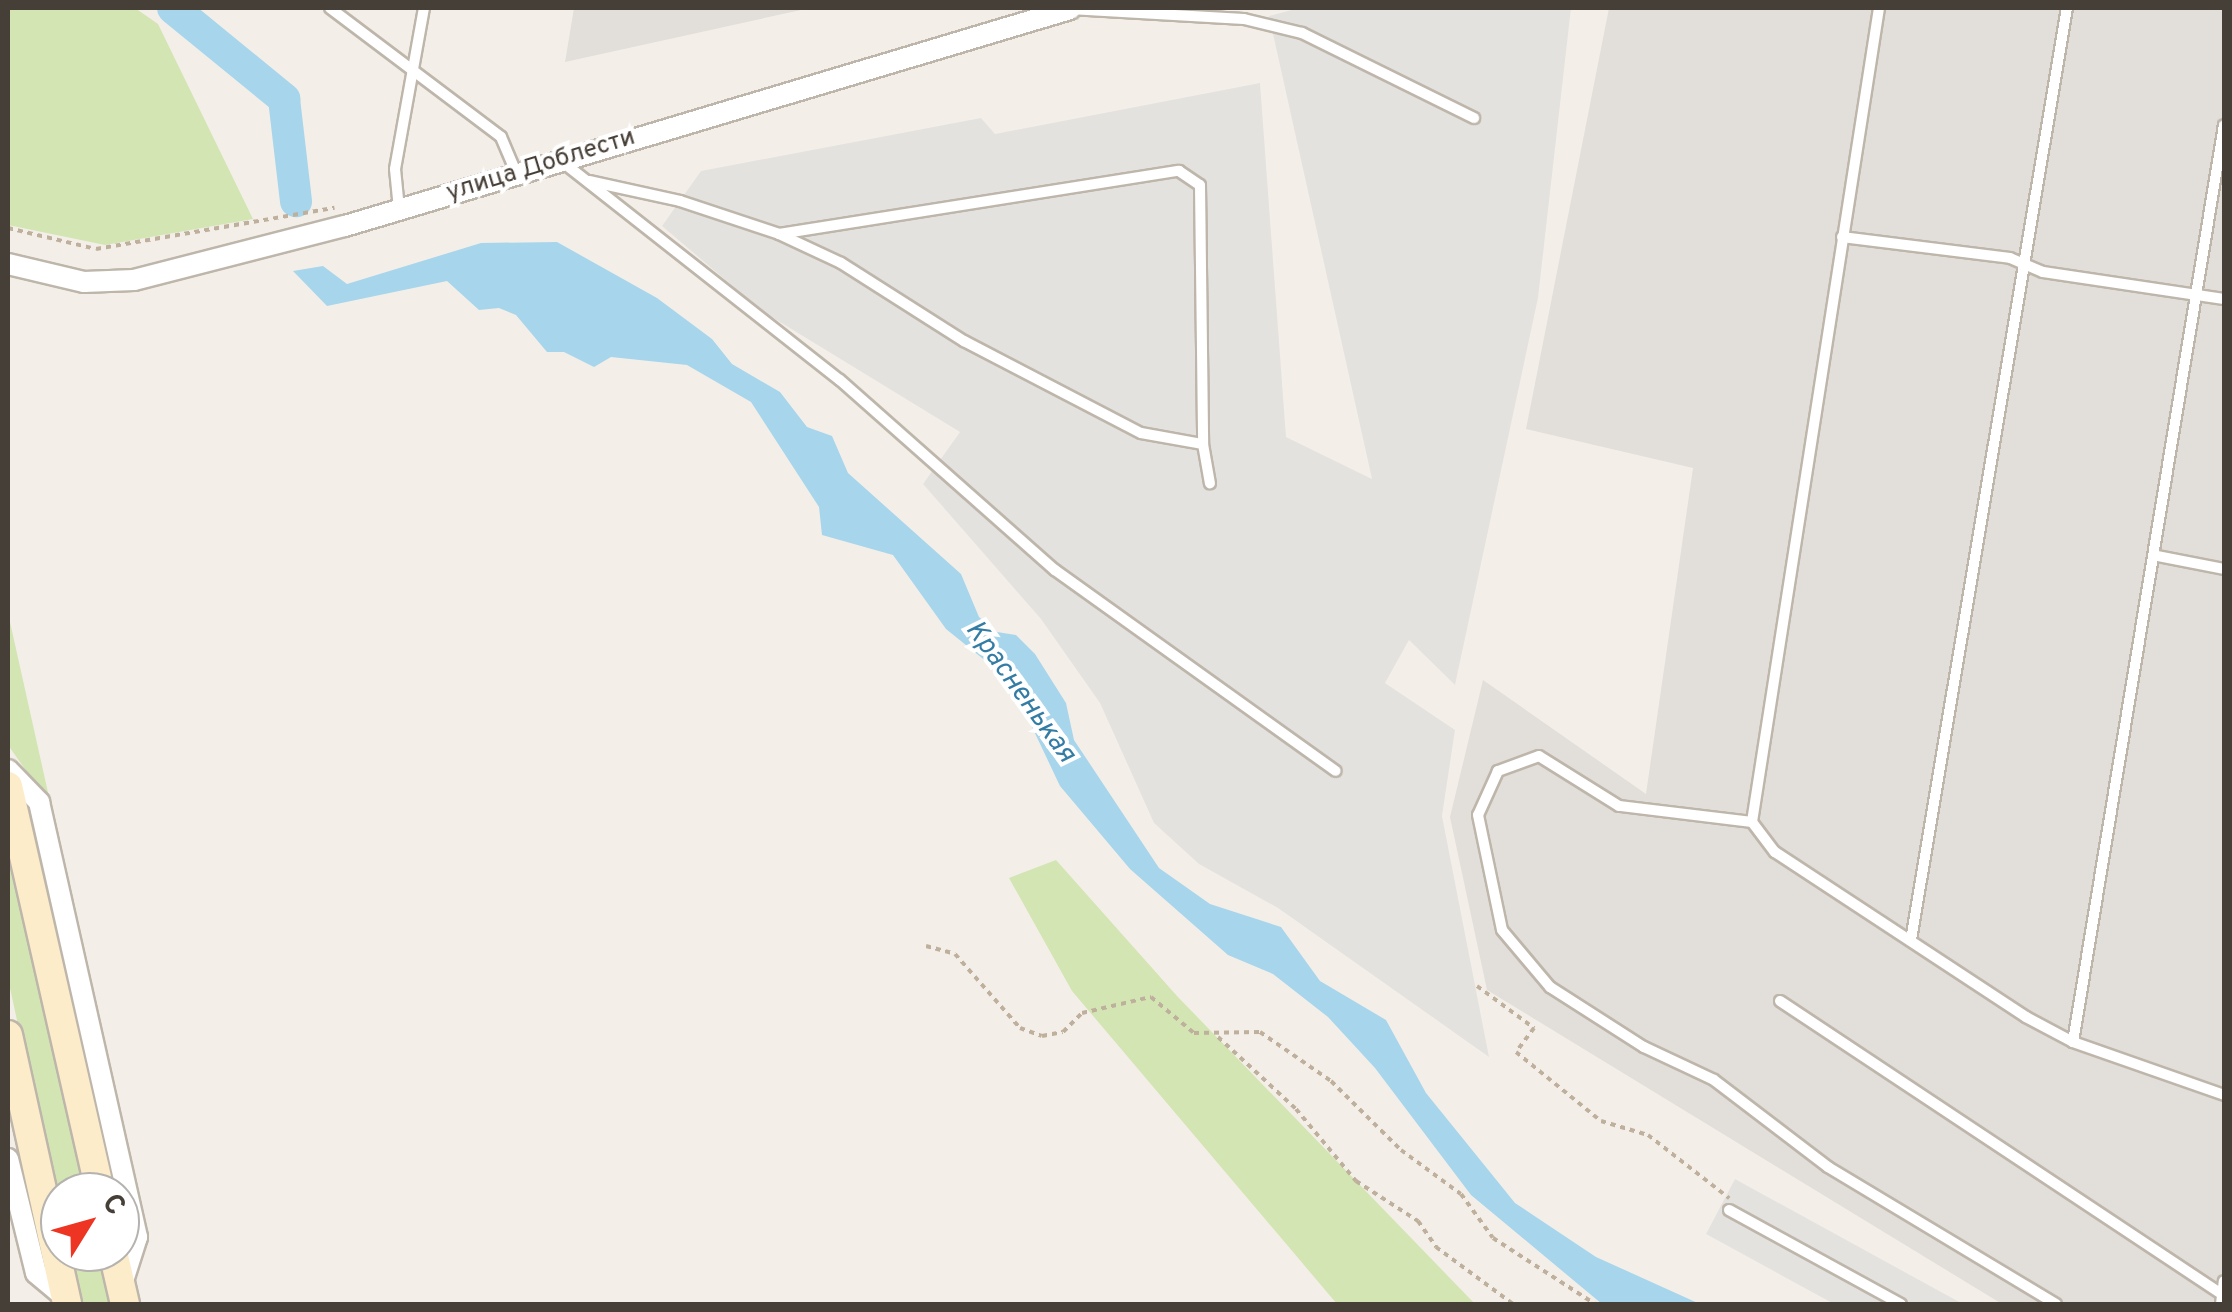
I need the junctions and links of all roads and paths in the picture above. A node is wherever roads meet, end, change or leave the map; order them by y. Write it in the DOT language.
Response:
graph roads {
  1 [pos="330,8"];
  2 [pos="424,8"];
  3 [pos="1071,8"];
  4 [pos="1879,8"];
  5 [pos="2066,8"];
  6 [pos="412,74"];
  7 [pos="1474,118"];
  8 [pos="2224,125"];
  9 [pos="559,160"];
  10 [pos="516,172"];
  11 [pos="583,180"];
  12 [pos="399,209"];
  13 [pos="370,218"];
  14 [pos="8,228"];
  15 [pos="779,234"];
  16 [pos="1842,237"];
  17 [pos="8,264"];
  18 [pos="2025,266"];
  19 [pos="2197,296"];
  20 [pos="2224,300"];
  21 [pos="1203,444"];
  22 [pos="1210,483"];
  23 [pos="2158,556"];
  24 [pos="2224,569"];
  25 [pos="8,770"];
  26 [pos="1336,772"];
  27 [pos="8,786"];
  28 [pos="1752,822"];
  29 [pos="1911,940"];
  30 [pos="926,946"];
  31 [pos="1478,986"];
  32 [pos="1780,1001"];
  33 [pos="8,1035"];
  34 [pos="1218,1036"];
  35 [pos="2073,1042"];
  36 [pos="2224,1095"];
  37 [pos="8,1159"];
  38 [pos="95,1172"];
  39 [pos="1729,1210"];
  40 [pos="1744,1218"];
  41 [pos="2224,1281"];
  42 [pos="123,1296"];
  43 [pos="2222,1300"];
  44 [pos="66,1301"];
  45 [pos="1513,1304"];
  46 [pos="1595,1304"];
  47 [pos="1901,1304"];
  48 [pos="2056,1304"];
  1 -- 6 [label="lane"];
  2 -- 6 [label="lane"];
  3 -- 7 [label="lane"];
  3 -- 9 [label="street, улица Доблести"];
  4 -- 16 [label="lane"];
  5 -- 18 [label="lane"];
  6 -- 10 [label="lane"];
  6 -- 12 [label="lane"];
  8 -- 19 [label="lane"];
  9 -- 10 [label="street, улица Доблести"];
  9 -- 11 [label="lane"];
  10 -- 12 [label="street, улица Доблести"];
  11 -- 15 [label="lane"];
  11 -- 26 [label="lane"];
  12 -- 13 [label="street, улица Доблести"];
  13 -- 14 [label="path"];
  13 -- 17 [label="street, улица Доблести"];
  15 -- 21 [label="lane"];
  15 -- 21 [label="lane"];
  16 -- 18 [label="lane"];
  16 -- 28 [label="lane"];
  18 -- 19 [label="lane"];
  18 -- 29 [label="lane"];
  19 -- 20 [label="lane"];
  19 -- 23 [label="lane"];
  21 -- 22 [label="lane"];
  23 -- 24 [label="lane"];
  23 -- 35 [label="lane"];
  25 -- 42 [label="street"];
  27 -- 38 [label="main road"];
  28 -- 29 [label="lane"];
  28 -- 48 [label="lane"];
  29 -- 35 [label="lane"];
  30 -- 34 [label="path"];
  31 -- 40 [label="path"];
  32 -- 43 [label="lane"];
  33 -- 44 [label="main road"];
  34 -- 45 [label="path"];
  34 -- 46 [label="path"];
  35 -- 36 [label="lane"];
  37 -- 44 [label="street"];
  39 -- 40 [label="lane"];
  40 -- 47 [label="lane"];
  41 -- 43 [label="lane"];
}
